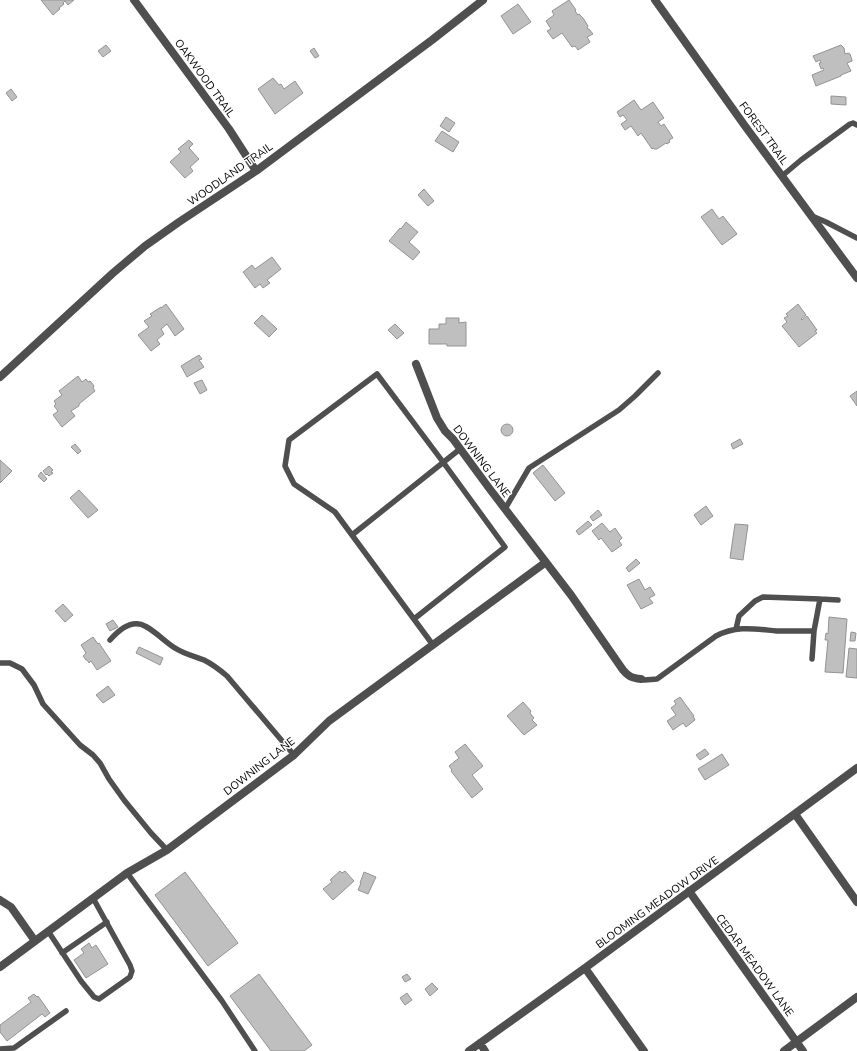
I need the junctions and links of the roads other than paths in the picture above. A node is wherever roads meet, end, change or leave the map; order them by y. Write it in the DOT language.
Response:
graph roads {
  1 [pos="134,0"];
  2 [pos="483,0"];
  3 [pos="655,0"];
  4 [pos="857,125"];
  5 [pos="256,171"];
  6 [pos="782,176"];
  7 [pos="812,216"];
  8 [pos="857,238"];
  9 [pos="857,278"];
  10 [pos="416,364"];
  11 [pos="658,373"];
  12 [pos="0,377"];
  13 [pos="460,449"];
  14 [pos="444,462"];
  15 [pos="505,509"];
  16 [pos="352,535"];
  17 [pos="546,562"];
  18 [pos="820,599"];
  19 [pos="838,600"];
  20 [pos="414,619"];
  21 [pos="736,629"];
  22 [pos="814,631"];
  23 [pos="110,640"];
  24 [pos="433,645"];
  25 [pos="812,659"];
  26 [pos="0,663"];
  27 [pos="641,679"];
  28 [pos="294,755"];
  29 [pos="857,768"];
  30 [pos="795,814"];
  31 [pos="167,850"];
  32 [pos="127,873"];
  33 [pos="689,891"];
  34 [pos="93,898"];
  35 [pos="0,900"];
  36 [pos="857,902"];
  37 [pos="107,922"];
  38 [pos="48,931"];
  39 [pos="35,941"];
  40 [pos="62,953"];
  41 [pos="0,967"];
  42 [pos="585,968"];
  43 [pos="857,997"];
  44 [pos="66,1011"];
  45 [pos="797,1041"];
  46 [pos="480,1043"];
  47 [pos="0,1049"];
  48 [pos="255,1051"];
  49 [pos="469,1051"];
  50 [pos="485,1051"];
  51 [pos="644,1051"];
  52 [pos="784,1051"];
  53 [pos="803,1051"];
  1 -- 5 [label="street, OAKWOOD TRAIL"];
  2 -- 5 [label="street, WOODLAND TRAIL"];
  3 -- 6 [label="street, FOREST TRAIL"];
  4 -- 6 [label="lane"];
  5 -- 12 [label="street, WOODLAND TRAIL"];
  6 -- 7 [label="street, FOREST TRAIL"];
  7 -- 8 [label="lane"];
  7 -- 9 [label="street, FOREST TRAIL"];
  10 -- 13 [label="street, DOWNING LANE"];
  11 -- 15 [label="lane"];
  13 -- 14 [label="lane"];
  13 -- 15 [label="street, DOWNING LANE"];
  14 -- 16 [label="lane"];
  14 -- 16 [label="lane"];
  14 -- 20 [label="lane"];
  15 -- 17 [label="street, DOWNING LANE"];
  16 -- 20 [label="lane"];
  17 -- 24 [label="street, DOWNING LANE"];
  17 -- 27 [label="street, DOWNING LANE"];
  18 -- 19 [label="lane"];
  18 -- 21 [label="lane"];
  18 -- 22 [label="lane"];
  20 -- 24 [label="lane"];
  21 -- 22 [label="lane"];
  21 -- 27 [label="lane"];
  22 -- 25 [label="lane"];
  23 -- 28 [label="lane"];
  24 -- 28 [label="street, DOWNING LANE"];
  26 -- 31 [label="lane"];
  28 -- 31 [label="street, DOWNING LANE"];
  29 -- 30 [label="street, BLOOMING MEADOW DRIVE"];
  30 -- 33 [label="street, BLOOMING MEADOW DRIVE"];
  30 -- 36 [label="street"];
  31 -- 32 [label="street, DOWNING LANE"];
  32 -- 34 [label="street, DOWNING LANE"];
  32 -- 48 [label="lane"];
  33 -- 42 [label="street, BLOOMING MEADOW DRIVE"];
  33 -- 45 [label="street, CEDAR MEADOW LANE"];
  34 -- 37 [label="lane"];
  34 -- 38 [label="street, DOWNING LANE"];
  35 -- 39 [label="street"];
  37 -- 40 [label="lane"];
  37 -- 40 [label="lane"];
  38 -- 39 [label="street, DOWNING LANE"];
  38 -- 40 [label="lane"];
  39 -- 41 [label="street, DOWNING LANE"];
  42 -- 46 [label="street, BLOOMING MEADOW DRIVE"];
  42 -- 51 [label="street"];
  43 -- 45 [label="street"];
  44 -- 47 [label="lane"];
  45 -- 52 [label="street"];
  45 -- 53 [label="street, CEDAR MEADOW LANE"];
  46 -- 49 [label="street, BLOOMING MEADOW DRIVE"];
  46 -- 50 [label="street"];
}
